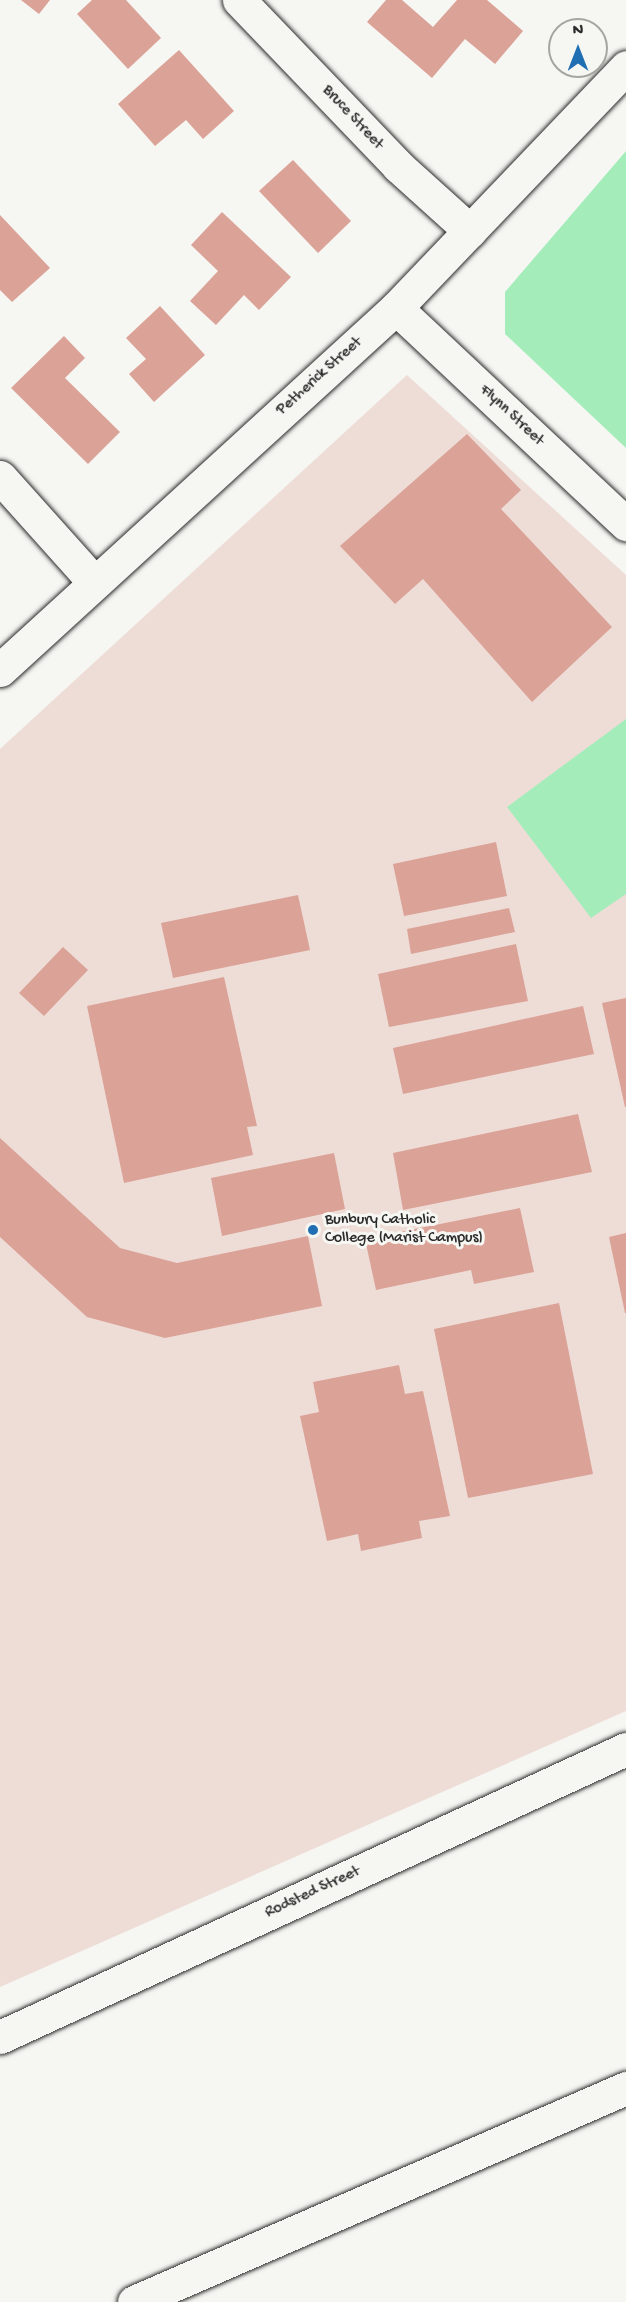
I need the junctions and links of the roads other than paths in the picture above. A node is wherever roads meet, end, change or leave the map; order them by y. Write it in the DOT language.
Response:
graph roads {
  1 [pos="239,0"];
  2 [pos="626,68"];
  3 [pos="470,231"];
  4 [pos="396,308"];
  5 [pos="0,477"];
  6 [pos="626,524"];
  7 [pos="94,582"];
  8 [pos="0,670"];
  9 [pos="626,1749"];
  10 [pos="0,2037"];
  11 [pos="626,2088"];
  12 [pos="134,2302"];
  1 -- 3 [label="street, Bruce Street"];
  2 -- 3 [label="street, Petherick Street"];
  3 -- 4 [label="street, Petherick Street"];
  4 -- 6 [label="street, Flynn Street"];
  4 -- 7 [label="street, Petherick Street"];
  5 -- 7 [label="street"];
  7 -- 8 [label="street, Petherick Street"];
  9 -- 10 [label="street, Rodsted Street"];
  11 -- 12 [label="street"];
}
